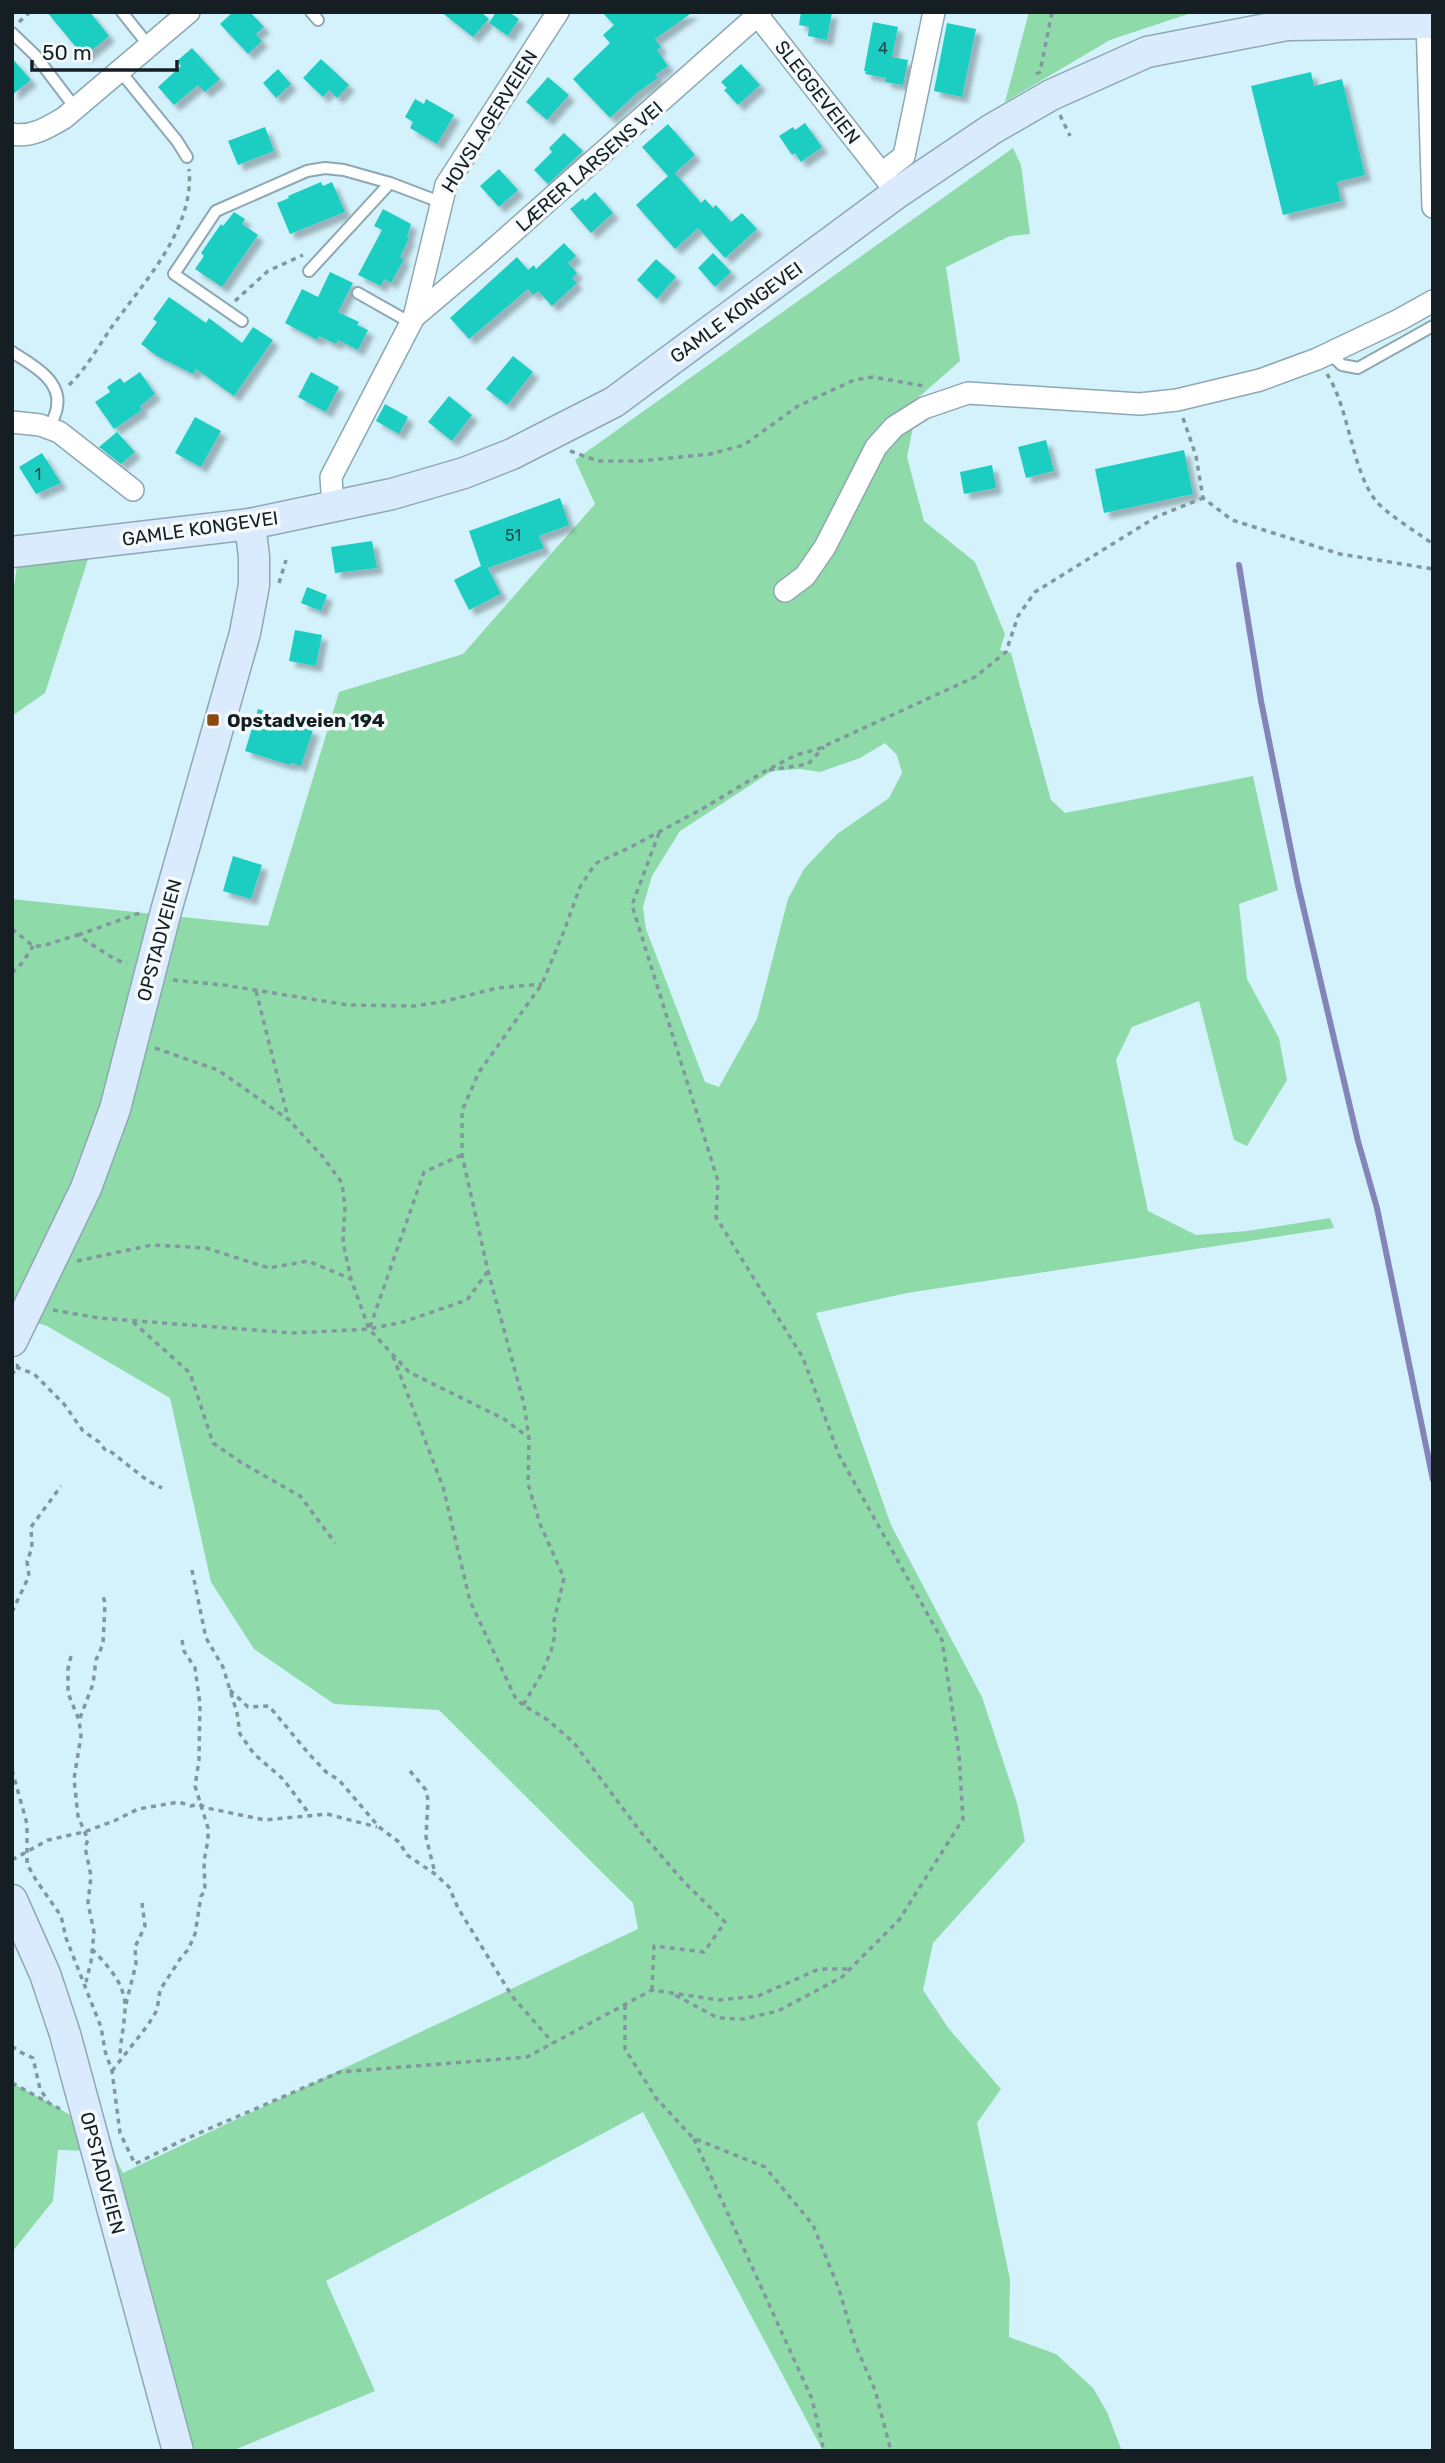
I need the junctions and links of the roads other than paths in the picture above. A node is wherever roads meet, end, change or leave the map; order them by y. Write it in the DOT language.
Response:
graph roads {
  1 [pos="122,12"];
  2 [pos="189,12"];
  3 [pos="558,12"];
  4 [pos="934,12"];
  5 [pos="758,14"];
  6 [pos="1430,23"];
  7 [pos="12,33"];
  8 [pos="149,46"];
  9 [pos="120,71"];
  10 [pos="76,108"];
  11 [pos="12,134"];
  12 [pos="187,157"];
  13 [pos="390,183"];
  14 [pos="889,183"];
  15 [pos="440,202"];
  16 [pos="1433,207"];
  17 [pos="309,271"];
  18 [pos="358,293"];
  19 [pos="1433,301"];
  20 [pos="412,320"];
  21 [pos="242,321"];
  22 [pos="1433,326"];
  23 [pos="12,352"];
  24 [pos="1324,357"];
  25 [pos="12,422"];
  26 [pos="50,428"];
  27 [pos="133,490"];
  28 [pos="333,506"];
  29 [pos="250,524"];
  30 [pos="12,552"];
  31 [pos="785,591"];
  32 [pos="14,1354"];
  33 [pos="12,1900"];
  34 [pos="178,2451"];
  1 -- 8 [label="lane"];
  2 -- 8 [label="street"];
  3 -- 15 [label="street, HOVSLAGERVEIEN"];
  4 -- 14 [label="street"];
  5 -- 14 [label="street, SLEGGEVEIEN"];
  5 -- 20 [label="street, LÆRER LARSENS VEI"];
  6 -- 14 [label="main road, GAMLE KONGEVEI"];
  6 -- 16 [label="street"];
  7 -- 10 [label="lane"];
  8 -- 9 [label="street"];
  9 -- 10 [label="street"];
  9 -- 12 [label="lane"];
  10 -- 11 [label="street"];
  13 -- 15 [label="lane"];
  13 -- 17 [label="lane"];
  13 -- 21 [label="lane"];
  14 -- 28 [label="main road, GAMLE KONGEVEI"];
  15 -- 20 [label="street, HOVSLAGERVEIEN"];
  18 -- 20 [label="lane"];
  19 -- 24 [label="street"];
  20 -- 28 [label="street, HOVSLAGERVEIEN"];
  22 -- 24 [label="lane"];
  23 -- 26 [label="lane"];
  24 -- 31 [label="street"];
  25 -- 26 [label="street"];
  26 -- 27 [label="street"];
  28 -- 29 [label="main road, GAMLE KONGEVEI"];
  29 -- 30 [label="main road, GAMLE KONGEVEI"];
  29 -- 32 [label="main road, OPSTADVEIEN"];
  33 -- 34 [label="main road, OPSTADVEIEN"];
}
